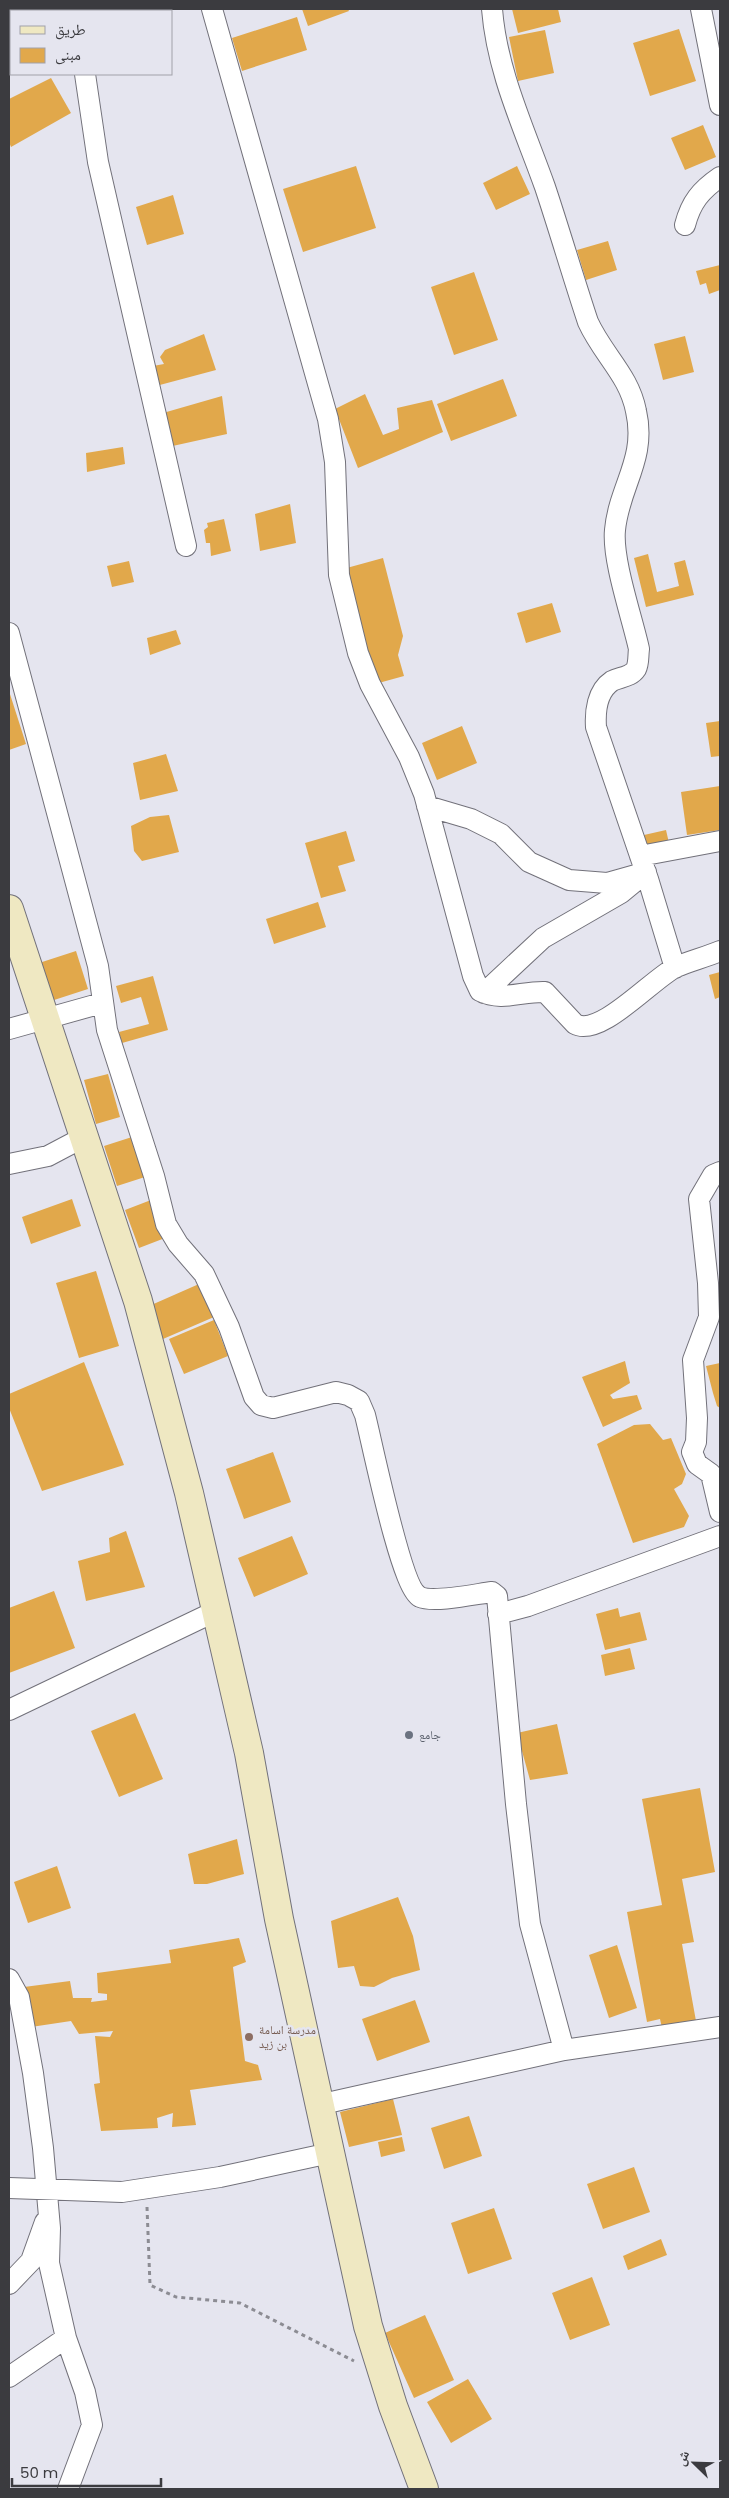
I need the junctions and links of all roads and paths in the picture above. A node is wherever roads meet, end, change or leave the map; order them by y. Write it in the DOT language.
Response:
graph roads {
  1 [pos="212,9"];
  2 [pos="492,9"];
  3 [pos="700,9"];
  4 [pos="85,75"];
  5 [pos="720,105"];
  6 [pos="720,177"];
  7 [pos="685,225"];
  8 [pos="186,546"];
  9 [pos="9,633"];
  10 [pos="427,806"];
  11 [pos="720,841"];
  12 [pos="643,864"];
  13 [pos="9,909"];
  14 [pos="720,951"];
  15 [pos="676,968"];
  16 [pos="484,993"];
  17 [pos="102,1002"];
  18 [pos="45,1018"];
  19 [pos="9,1029"];
  20 [pos="84,1137"];
  21 [pos="9,1164"];
  22 [pos="720,1172"];
  23 [pos="720,1512"];
  24 [pos="720,1536"];
  25 [pos="216,1611"];
  26 [pos="498,1614"];
  27 [pos="9,1710"];
  28 [pos="9,1979"];
  29 [pos="720,2027"];
  30 [pos="564,2050"];
  31 [pos="318,2105"];
  32 [pos="330,2153"];
  33 [pos="9,2188"];
  34 [pos="146,2188"];
  35 [pos="47,2190"];
  36 [pos="49,2212"];
  37 [pos="9,2284"];
  38 [pos="66,2338"];
  39 [pos="384,2376"];
  40 [pos="9,2377"];
  41 [pos="68,2489"];
  42 [pos="424,2489"];
  1 -- 10 [label="street"];
  2 -- 12 [label="street"];
  3 -- 5 [label="street"];
  4 -- 8 [label="street"];
  6 -- 7 [label="street"];
  9 -- 17 [label="street"];
  10 -- 12 [label="street"];
  10 -- 16 [label="street"];
  11 -- 12 [label="street"];
  12 -- 15 [label="street"];
  12 -- 16 [label="street"];
  13 -- 18 [label="street"];
  14 -- 15 [label="street"];
  15 -- 16 [label="street"];
  17 -- 18 [label="street"];
  17 -- 26 [label="street"];
  18 -- 19 [label="street"];
  18 -- 20 [label="street"];
  20 -- 21 [label="street"];
  20 -- 25 [label="street"];
  22 -- 23 [label="street"];
  24 -- 26 [label="street"];
  25 -- 27 [label="street"];
  25 -- 31 [label="street"];
  26 -- 30 [label="street"];
  28 -- 35 [label="street"];
  29 -- 30 [label="street"];
  30 -- 31 [label="street"];
  31 -- 32 [label="street"];
  32 -- 34 [label="street"];
  32 -- 39 [label="street"];
  33 -- 35 [label="street"];
  34 -- 35 [label="street"];
  34 -- 39 [label="path"];
  35 -- 36 [label="street"];
  36 -- 37 [label="street"];
  36 -- 38 [label="street"];
  38 -- 40 [label="street"];
  38 -- 41 [label="street"];
  39 -- 42 [label="street"];
}
